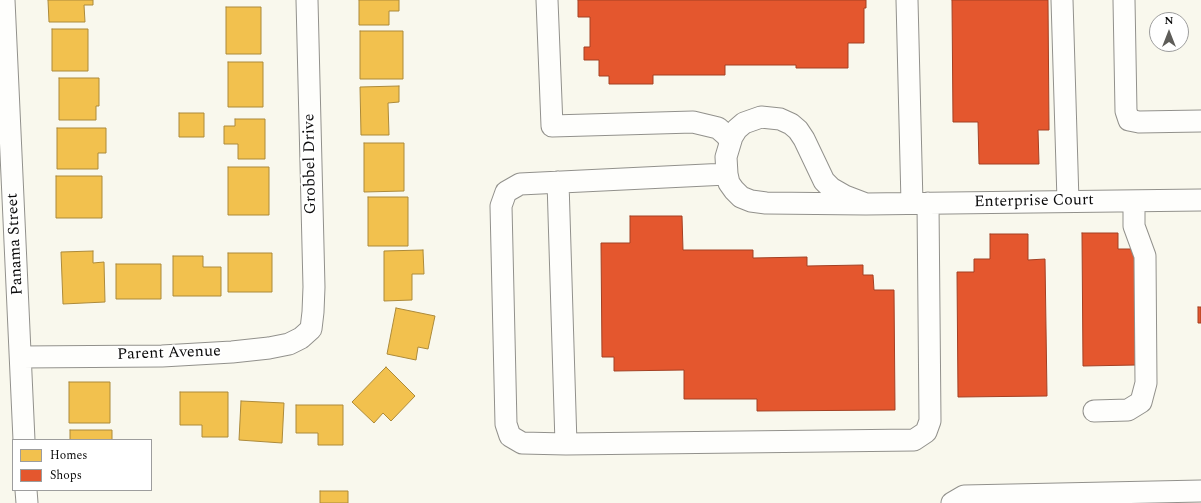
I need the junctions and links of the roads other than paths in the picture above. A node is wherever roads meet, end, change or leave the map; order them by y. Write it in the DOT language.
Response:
graph roads {
  1 [pos="4,0"];
  2 [pos="307,0"];
  3 [pos="547,0"];
  4 [pos="907,0"];
  5 [pos="1062,0"];
  6 [pos="1124,0"];
  7 [pos="1201,121"];
  8 [pos="730,141"];
  9 [pos="727,174"];
  10 [pos="558,182"];
  11 [pos="1201,200"];
  12 [pos="1068,201"];
  13 [pos="1134,201"];
  14 [pos="920,203"];
  15 [pos="866,204"];
  16 [pos="311,328"];
  17 [pos="21,358"];
  18 [pos="1094,411"];
  19 [pos="24,439"];
  20 [pos="566,444"];
  21 [pos="26,491"];
  22 [pos="1201,491"];
  23 [pos="958,500"];
  24 [pos="27,503"];
  1 -- 17 [label="street, Panama Street"];
  2 -- 16 [label="street, Grobbel Drive"];
  3 -- 8 [label="street"];
  4 -- 14 [label="street"];
  5 -- 12 [label="street"];
  6 -- 7 [label="street"];
  8 -- 9 [label="street, Enterprise Court"];
  8 -- 15 [label="street, Enterprise Court"];
  9 -- 10 [label="street"];
  9 -- 15 [label="street, Enterprise Court"];
  10 -- 20 [label="street"];
  10 -- 20 [label="street"];
  11 -- 13 [label="street, Enterprise Court"];
  12 -- 13 [label="street, Enterprise Court"];
  12 -- 14 [label="street, Enterprise Court"];
  13 -- 18 [label="street"];
  14 -- 15 [label="street, Enterprise Court"];
  14 -- 20 [label="street"];
  16 -- 17 [label="street, Parent Avenue"];
  17 -- 19 [label="street, Panama Street"];
  21 -- 24 [label="street"];
  22 -- 23 [label="street"];
}
